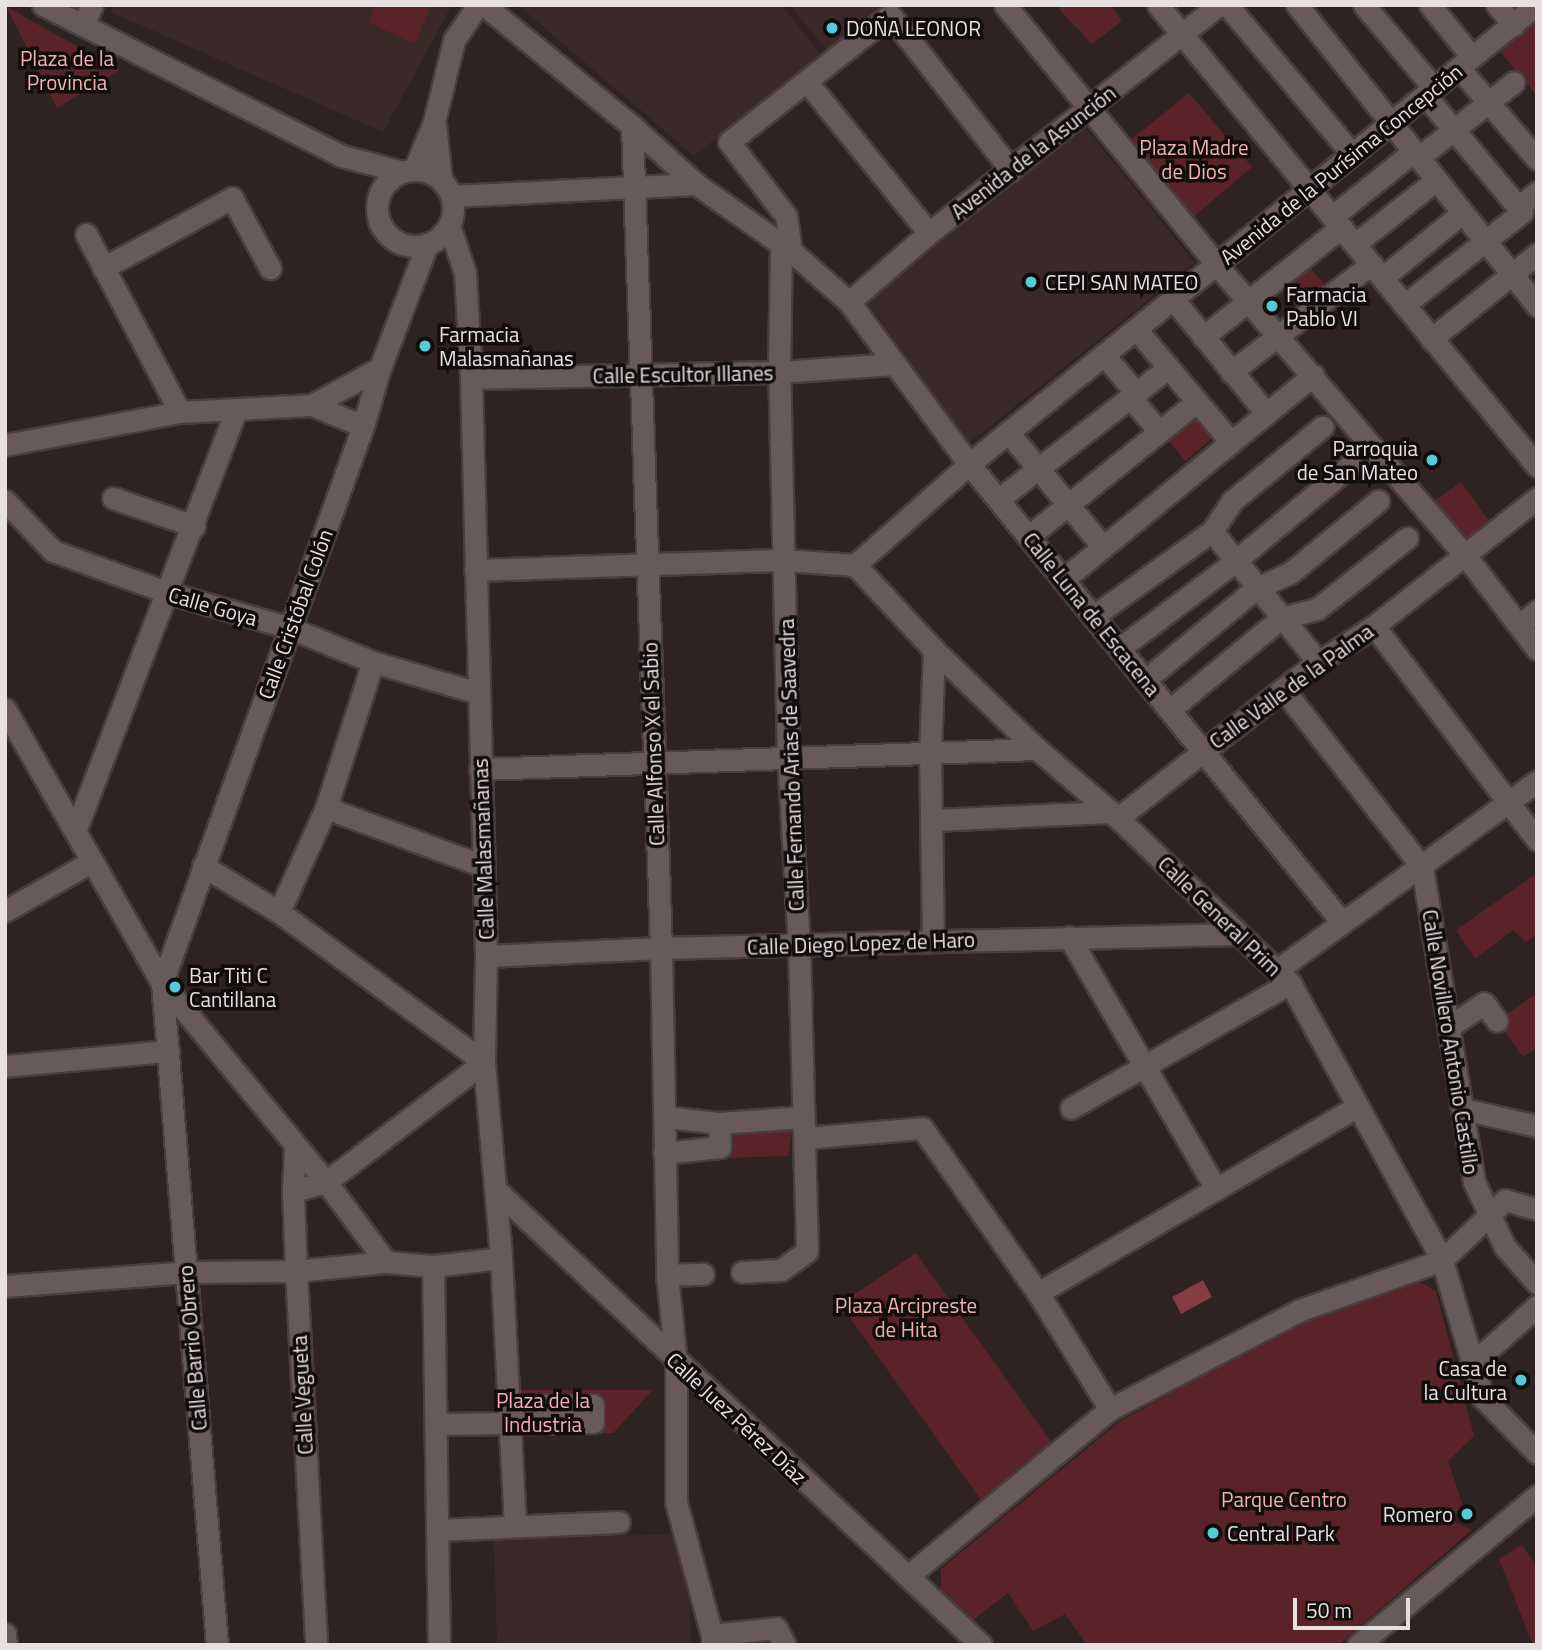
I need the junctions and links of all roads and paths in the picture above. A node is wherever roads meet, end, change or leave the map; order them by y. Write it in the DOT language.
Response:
graph roads {
  1 [pos="43,5"];
  2 [pos="92,5"];
  3 [pos="478,5"];
  4 [pos="484,5"];
  5 [pos="1005,5"];
  6 [pos="1158,5"];
  7 [pos="1219,5"];
  8 [pos="1227,5"];
  9 [pos="1297,5"];
  10 [pos="1364,5"];
  11 [pos="1430,5"];
  12 [pos="1497,5"];
  13 [pos="1536,5"];
  14 [pos="1513,24"];
  15 [pos="83,25"];
  16 [pos="1182,34"];
  17 [pos="1465,63"];
  18 [pos="807,82"];
  19 [pos="1514,82"];
  20 [pos="1430,92"];
  21 [pos="1488,102"];
  22 [pos="1089,108"];
  23 [pos="434,122"];
  24 [pos="1390,123"];
  25 [pos="632,126"];
  26 [pos="1454,129"];
  27 [pos="1352,154"];
  28 [pos="1415,155"];
  29 [pos="342,156"];
  30 [pos="1537,159"];
  31 [pos="1011,170"];
  32 [pos="408,171"];
  33 [pos="1436,180"];
  34 [pos="696,184"];
  35 [pos="446,188"];
  36 [pos="1311,188"];
  37 [pos="634,189"];
  38 [pos="381,192"];
  39 [pos="1537,192"];
  40 [pos="1520,209"];
  41 [pos="1462,213"];
  42 [pos="1344,229"];
  43 [pos="929,233"];
  44 [pos="86,234"];
  45 [pos="437,236"];
  46 [pos="1484,241"];
  47 [pos="786,248"];
  48 [pos="1537,254"];
  49 [pos="1216,264"];
  50 [pos="103,268"];
  51 [pos="270,268"];
  52 [pos="1377,271"];
  53 [pos="1510,274"];
  54 [pos="1173,299"];
  55 [pos="1249,301"];
  56 [pos="849,302"];
  57 [pos="1404,305"];
  58 [pos="1537,306"];
  59 [pos="1136,329"];
  60 [pos="1278,335"];
  61 [pos="1203,337"];
  62 [pos="1431,339"];
  63 [pos="1104,355"];
  64 [pos="894,364"];
  65 [pos="380,368"];
  66 [pos="1168,368"];
  67 [pos="779,372"];
  68 [pos="1231,372"];
  69 [pos="640,374"];
  70 [pos="1313,375"];
  71 [pos="471,378"];
  72 [pos="1136,393"];
  73 [pos="1196,402"];
  74 [pos="312,405"];
  75 [pos="236,411"];
  76 [pos="180,412"];
  77 [pos="1266,413"];
  78 [pos="362,426"];
  79 [pos="1322,427"];
  80 [pos="1159,431"];
  81 [pos="1008,432"];
  82 [pos="1231,442"];
  83 [pos="5,445"];
  84 [pos="969,464"];
  85 [pos="1351,465"];
  86 [pos="1537,467"];
  87 [pos="1040,470"];
  88 [pos="113,498"];
  89 [pos="1537,498"];
  90 [pos="999,499"];
  91 [pos="5,501"];
  92 [pos="1378,501"];
  93 [pos="1069,505"];
  94 [pos="194,526"];
  95 [pos="1212,531"];
  96 [pos="1029,536"];
  97 [pos="1407,538"];
  98 [pos="1103,547"];
  99 [pos="1464,554"];
  100 [pos="783,560"];
  101 [pos="1234,562"];
  102 [pos="648,564"];
  103 [pos="855,565"];
  104 [pos="475,570"];
  105 [pos="1064,579"];
  106 [pos="1260,587"];
  107 [pos="169,593"];
  108 [pos="1102,610"];
  109 [pos="1537,611"];
  110 [pos="1281,618"];
  111 [pos="1518,625"];
  112 [pos="1374,626"];
  113 [pos="290,628"];
  114 [pos="1128,642"];
  115 [pos="1537,649"];
  116 [pos="934,650"];
  117 [pos="373,662"];
  118 [pos="1318,662"];
  119 [pos="1156,671"];
  120 [pos="1283,688"];
  121 [pos="478,693"];
  122 [pos="1178,703"];
  123 [pos="5,709"];
  124 [pos="1037,749"];
  125 [pos="1203,751"];
  126 [pos="930,753"];
  127 [pos="788,758"];
  128 [pos="653,763"];
  129 [pos="480,769"];
  130 [pos="1537,781"];
  131 [pos="1509,802"];
  132 [pos="326,808"];
  133 [pos="1114,815"];
  134 [pos="932,820"];
  135 [pos="76,829"];
  136 [pos="1537,841"];
  137 [pos="91,862"];
  138 [pos="203,866"];
  139 [pos="484,866"];
  140 [pos="1422,867"];
  141 [pos="5,911"];
  142 [pos="279,912"];
  143 [pos="1341,921"];
  144 [pos="1236,934"];
  145 [pos="1069,937"];
  146 [pos="933,941"];
  147 [pos="799,946"];
  148 [pos="661,948"];
  149 [pos="486,956"];
  150 [pos="1283,977"];
  151 [pos="162,983"];
  152 [pos="1497,1021"];
  153 [pos="1449,1027"];
  154 [pos="168,1051"];
  155 [pos="484,1062"];
  156 [pos="5,1066"];
  157 [pos="1147,1067"];
  158 [pos="1356,1107"];
  159 [pos="1071,1108"];
  160 [pos="1463,1109"];
  161 [pos="803,1116"];
  162 [pos="665,1117"];
  163 [pos="719,1123"];
  164 [pos="1537,1126"];
  165 [pos="804,1138"];
  166 [pos="295,1145"];
  167 [pos="664,1153"];
  168 [pos="326,1182"];
  169 [pos="1216,1189"];
  170 [pos="496,1190"];
  171 [pos="293,1191"];
  172 [pos="1537,1209"];
  173 [pos="1489,1215"];
  174 [pos="501,1258"];
  175 [pos="1442,1260"];
  176 [pos="386,1262"];
  177 [pos="433,1266"];
  178 [pos="301,1270"];
  179 [pos="186,1272"];
  180 [pos="742,1272"];
  181 [pos="703,1274"];
  182 [pos="667,1275"];
  183 [pos="1537,1283"];
  184 [pos="5,1286"];
  185 [pos="1038,1293"];
  186 [pos="1537,1306"];
  187 [pos="676,1362"];
  188 [pos="1473,1363"];
  189 [pos="1110,1409"];
  190 [pos="510,1414"];
  191 [pos="436,1424"];
  192 [pos="1537,1453"];
  193 [pos="1537,1496"];
  194 [pos="619,1522"];
  195 [pos="515,1526"];
  196 [pos="437,1530"];
  197 [pos="908,1576"];
  198 [pos="5,1634"];
  199 [pos="712,1640"];
  200 [pos="6,1645"];
  201 [pos="217,1645"];
  202 [pos="316,1645"];
  203 [pos="439,1645"];
  204 [pos="785,1645"];
  205 [pos="981,1645"];
  206 [pos="1358,1645"];
  1 -- 15 [label="street"];
  2 -- 15 [label="street"];
  3 -- 23 [label="street"];
  4 -- 25 [label="street, Calle Luna de Escacena"];
  5 -- 22 [label="street"];
  6 -- 16 [label="street"];
  7 -- 16 [label="street, Avenida de la Asunción"];
  8 -- 27 [label="street"];
  9 -- 24 [label="street"];
  10 -- 20 [label="street"];
  11 -- 17 [label="street"];
  12 -- 14 [label="street"];
  13 -- 14 [label="street, Avenida de la Purísima Concepción"];
  14 -- 17 [label="street, Avenida de la Purísima Concepción"];
  15 -- 29 [label="street"];
  16 -- 22 [label="street, Avenida de la Asunción"];
  16 -- 36 [label="street"];
  17 -- 20 [label="street, Avenida de la Purísima Concepción"];
  17 -- 21 [label="street"];
  18 -- 31 [label="street"];
  18 -- 43 [label="street"];
  18 -- 47 [label="street, Calle Fernando Arias de Saavedra"];
  19 -- 21 [label="street"];
  20 -- 24 [label="street, Avenida de la Purísima Concepción"];
  20 -- 26 [label="street"];
  21 -- 26 [label="street"];
  21 -- 30 [label="street"];
  22 -- 31 [label="street, Avenida de la Asunción"];
  22 -- 49 [label="street"];
  23 -- 32 [label="street"];
  23 -- 35 [label="street"];
  24 -- 27 [label="street, Avenida de la Purísima Concepción"];
  24 -- 28 [label="street"];
  25 -- 34 [label="street, Calle Luna de Escacena"];
  25 -- 37 [label="street, Calle Alfonso X el Sabio"];
  26 -- 28 [label="street"];
  26 -- 40 [label="street"];
  27 -- 36 [label="street, Avenida de la Purísima Concepción"];
  28 -- 33 [label="street"];
  28 -- 42 [label="street"];
  29 -- 32 [label="street"];
  29 -- 38 [label="street"];
  31 -- 43 [label="street, Avenida de la Asunción"];
  32 -- 35 [label="street"];
  32 -- 38 [label="street"];
  33 -- 41 [label="street"];
  33 -- 42 [label="street"];
  34 -- 37 [label="street"];
  34 -- 47 [label="street, Calle Luna de Escacena"];
  35 -- 37 [label="street"];
  35 -- 45 [label="street"];
  36 -- 42 [label="street"];
  36 -- 49 [label="street, Avenida de la Purísima Concepción"];
  37 -- 69 [label="street, Calle Alfonso X el Sabio"];
  38 -- 45 [label="street"];
  39 -- 40 [label="street"];
  40 -- 46 [label="street"];
  41 -- 46 [label="street"];
  41 -- 52 [label="street"];
  42 -- 52 [label="street"];
  42 -- 55 [label="street"];
  43 -- 56 [label="street, Avenida de la Asunción"];
  44 -- 50 [label="street"];
  45 -- 65 [label="street, Calle Cristóbal Colón"];
  45 -- 71 [label="street, Calle Malasmañanas"];
  46 -- 53 [label="street"];
  46 -- 57 [label="street"];
  47 -- 56 [label="street, Calle Luna de Escacena"];
  47 -- 67 [label="street, Calle Fernando Arias de Saavedra"];
  48 -- 53 [label="street"];
  49 -- 54 [label="street, Avenida de la Purísima Concepción"];
  49 -- 55 [label="street"];
  50 -- 51 [label="street"];
  50 -- 76 [label="street"];
  52 -- 57 [label="street"];
  52 -- 60 [label="street"];
  53 -- 58 [label="street"];
  53 -- 62 [label="street"];
  54 -- 59 [label="street, Avenida de la Purísima Concepción"];
  54 -- 61 [label="street"];
  55 -- 60 [label="street"];
  55 -- 61 [label="street"];
  56 -- 64 [label="street, Calle Luna de Escacena"];
  57 -- 62 [label="street"];
  59 -- 63 [label="street, Avenida de la Purísima Concepción"];
  59 -- 66 [label="street"];
  60 -- 68 [label="street"];
  60 -- 70 [label="street"];
  61 -- 68 [label="street"];
  62 -- 86 [label="street"];
  63 -- 72 [label="street"];
  63 -- 81 [label="street, Avenida de la Purísima Concepción"];
  64 -- 67 [label="street, Calle Escultor Illanes"];
  64 -- 84 [label="street, Calle Luna de Escacena"];
  65 -- 74 [label="street"];
  65 -- 78 [label="street, Calle Cristóbal Colón"];
  66 -- 72 [label="street"];
  66 -- 73 [label="street"];
  67 -- 69 [label="street, Calle Escultor Illanes"];
  67 -- 100 [label="street, Calle Fernando Arias de Saavedra"];
  68 -- 77 [label="street"];
  69 -- 71 [label="street, Calle Escultor Illanes"];
  69 -- 102 [label="street, Calle Alfonso X el Sabio"];
  70 -- 77 [label="street"];
  70 -- 99 [label="street"];
  71 -- 104 [label="street, Calle Malasmañanas"];
  72 -- 80 [label="street"];
  72 -- 87 [label="street"];
  73 -- 80 [label="street"];
  73 -- 82 [label="street"];
  74 -- 75 [label="street"];
  74 -- 78 [label="street"];
  75 -- 76 [label="street"];
  75 -- 94 [label="street"];
  76 -- 83 [label="street"];
  77 -- 82 [label="street"];
  78 -- 113 [label="street, Calle Cristóbal Colón"];
  79 -- 95 [label="street"];
  80 -- 93 [label="street"];
  81 -- 84 [label="street, Avenida de la Purísima Concepción"];
  81 -- 87 [label="street"];
  82 -- 98 [label="street"];
  84 -- 90 [label="street, Calle Luna de Escacena"];
  84 -- 103 [label="street, Avenida de la Purísima Concepción"];
  85 -- 101 [label="street"];
  87 -- 90 [label="street"];
  87 -- 93 [label="street"];
  88 -- 94 [label="street"];
  89 -- 99 [label="street, Calle Valle de la Palma"];
  90 -- 96 [label="street, Calle Luna de Escacena"];
  91 -- 107 [label="street, Calle Goya"];
  92 -- 106 [label="street"];
  93 -- 96 [label="street"];
  93 -- 98 [label="street"];
  94 -- 107 [label="street"];
  95 -- 101 [label="street"];
  95 -- 108 [label="street"];
  96 -- 105 [label="street, Calle Luna de Escacena"];
  97 -- 110 [label="street"];
  98 -- 105 [label="street"];
  99 -- 111 [label="street"];
  99 -- 112 [label="street, Calle Valle de la Palma"];
  100 -- 102 [label="street"];
  100 -- 103 [label="street"];
  100 -- 127 [label="street, Calle Fernando Arias de Saavedra"];
  101 -- 106 [label="street"];
  101 -- 114 [label="street"];
  102 -- 104 [label="street"];
  102 -- 128 [label="street, Calle Alfonso X el Sabio"];
  103 -- 116 [label="street, Calle General Prim"];
  104 -- 121 [label="street, Calle Malasmañanas"];
  105 -- 125 [label="street, Calle Luna de Escacena"];
  106 -- 110 [label="street"];
  106 -- 119 [label="street"];
  107 -- 113 [label="street, Calle Goya"];
  107 -- 135 [label="street"];
  109 -- 111 [label="street"];
  110 -- 118 [label="street"];
  110 -- 122 [label="street"];
  111 -- 115 [label="street"];
  112 -- 118 [label="street, Calle Valle de la Palma"];
  112 -- 131 [label="street"];
  113 -- 117 [label="street, Calle Goya"];
  113 -- 138 [label="street, Calle Cristóbal Colón"];
  116 -- 124 [label="street, Calle General Prim"];
  116 -- 126 [label="street"];
  117 -- 121 [label="street, Calle Goya"];
  117 -- 132 [label="street"];
  118 -- 120 [label="street, Calle Valle de la Palma"];
  120 -- 125 [label="street, Calle Valle de la Palma"];
  120 -- 140 [label="street"];
  121 -- 129 [label="street, Calle Malasmañanas"];
  123 -- 135 [label="street"];
  124 -- 126 [label="street"];
  124 -- 133 [label="street, Calle General Prim"];
  125 -- 133 [label="street, Calle Valle de la Palma"];
  125 -- 143 [label="street, Calle Luna de Escacena"];
  126 -- 127 [label="street"];
  126 -- 134 [label="street"];
  127 -- 128 [label="street"];
  127 -- 147 [label="street, Calle Fernando Arias de Saavedra"];
  128 -- 129 [label="street"];
  128 -- 148 [label="street, Calle Alfonso X el Sabio"];
  129 -- 139 [label="street, Calle Malasmañanas"];
  130 -- 131 [label="street"];
  131 -- 136 [label="street"];
  131 -- 140 [label="street"];
  132 -- 139 [label="street"];
  132 -- 142 [label="street"];
  133 -- 134 [label="street"];
  133 -- 144 [label="street, Calle General Prim"];
  134 -- 146 [label="street"];
  135 -- 137 [label="street"];
  137 -- 141 [label="street"];
  137 -- 151 [label="street"];
  138 -- 142 [label="street"];
  138 -- 151 [label="street, Calle Cristóbal Colón"];
  139 -- 149 [label="street, Calle Malasmañanas"];
  140 -- 143 [label="street"];
  140 -- 153 [label="street, Calle Novillero Antonio Castillo"];
  142 -- 155 [label="street"];
  143 -- 150 [label="street"];
  144 -- 145 [label="street, Calle Diego Lopez de Haro"];
  144 -- 150 [label="street, Calle General Prim"];
  145 -- 146 [label="street, Calle Diego Lopez de Haro"];
  145 -- 157 [label="street"];
  146 -- 147 [label="street, Calle Diego Lopez de Haro"];
  147 -- 148 [label="street, Calle Diego Lopez de Haro"];
  147 -- 161 [label="street, Calle Fernando Arias de Saavedra"];
  148 -- 149 [label="street, Calle Diego Lopez de Haro"];
  148 -- 162 [label="street, Calle Alfonso X el Sabio"];
  149 -- 155 [label="street, Calle Malasmañanas"];
  150 -- 157 [label="street"];
  150 -- 158 [label="street, Calle General Prim"];
  151 -- 154 [label="street, Calle Barrio Obrero"];
  151 -- 166 [label="street"];
  152 -- 153 [label="street"];
  153 -- 160 [label="street, Calle Novillero Antonio Castillo"];
  154 -- 156 [label="street"];
  154 -- 179 [label="street, Calle Barrio Obrero"];
  155 -- 168 [label="street"];
  155 -- 170 [label="street, Calle Malasmañanas"];
  157 -- 159 [label="street"];
  157 -- 169 [label="street"];
  158 -- 169 [label="street"];
  158 -- 175 [label="street, Calle General Prim"];
  160 -- 164 [label="street"];
  160 -- 173 [label="street, Calle Novillero Antonio Castillo"];
  161 -- 163 [label="street"];
  161 -- 165 [label="street, Calle Fernando Arias de Saavedra"];
  162 -- 163 [label="street"];
  162 -- 167 [label="street, Calle Alfonso X el Sabio"];
  163 -- 167 [label="street"];
  165 -- 180 [label="street, Calle Fernando Arias de Saavedra"];
  165 -- 185 [label="street"];
  166 -- 168 [label="street"];
  166 -- 171 [label="street, Calle Vegueta"];
  167 -- 182 [label="street, Calle Alfonso X el Sabio"];
  168 -- 171 [label="street"];
  168 -- 176 [label="street"];
  169 -- 185 [label="street"];
  170 -- 174 [label="street, Calle Malasmañanas"];
  170 -- 187 [label="street, Calle Juez Pérez Díaz"];
  171 -- 178 [label="street, Calle Vegueta"];
  172 -- 173 [label="street"];
  173 -- 175 [label="street"];
  173 -- 183 [label="street, Calle Novillero Antonio Castillo"];
  174 -- 177 [label="street"];
  174 -- 190 [label="street, Calle Malasmañanas"];
  175 -- 188 [label="street, Calle General Prim"];
  175 -- 189 [label="street"];
  176 -- 177 [label="street"];
  176 -- 178 [label="street"];
  177 -- 191 [label="street"];
  178 -- 179 [label="street"];
  178 -- 202 [label="street, Calle Vegueta"];
  179 -- 184 [label="street"];
  179 -- 201 [label="street, Calle Barrio Obrero"];
  181 -- 182 [label="street"];
  182 -- 187 [label="street, Calle Alfonso X el Sabio"];
  185 -- 189 [label="street"];
  186 -- 188 [label="street"];
  187 -- 197 [label="street, Calle Juez Pérez Díaz"];
  187 -- 199 [label="street, Calle Alfonso X el Sabio"];
  188 -- 192 [label="street, Calle General Prim"];
  189 -- 197 [label="street"];
  190 -- 191 [label="street"];
  190 -- 195 [label="street, Calle Malasmañanas"];
  191 -- 196 [label="street"];
  193 -- 206 [label="street"];
  194 -- 195 [label="street"];
  195 -- 196 [label="street"];
  196 -- 203 [label="street"];
  197 -- 205 [label="street, Calle Juez Pérez Díaz"];
  198 -- 200 [label="street"];
  199 -- 204 [label="street"];
}
